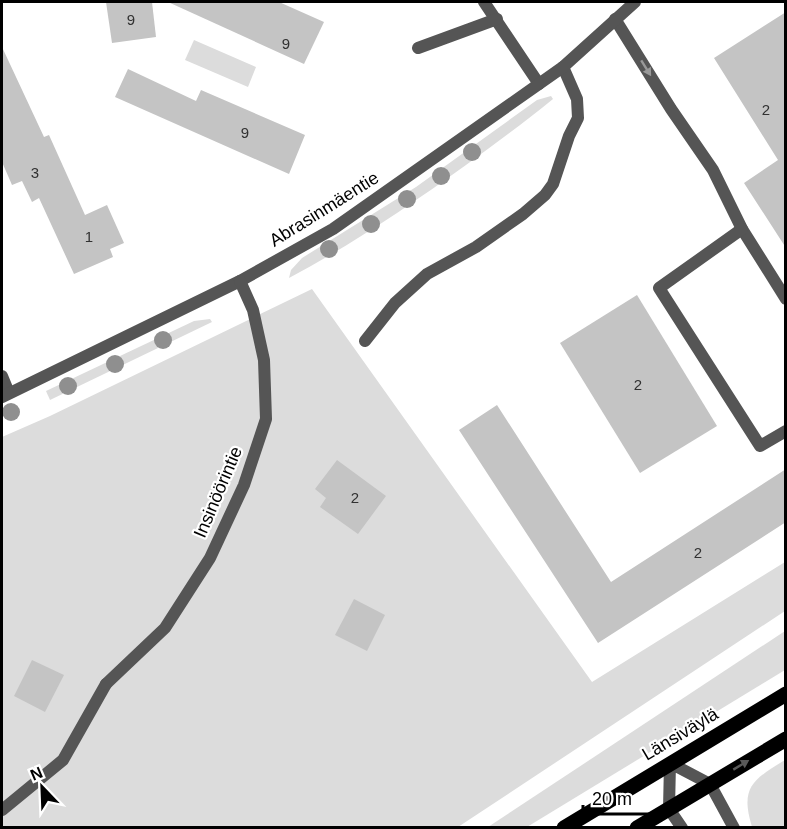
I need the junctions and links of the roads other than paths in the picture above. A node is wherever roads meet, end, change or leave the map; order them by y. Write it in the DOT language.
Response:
graph roads {
  1 [pos="484,2"];
  2 [pos="635,2"];
  3 [pos="497,19"];
  4 [pos="615,19"];
  5 [pos="418,48"];
  6 [pos="563,67"];
  7 [pos="539,84"];
  8 [pos="742,230"];
  9 [pos="240,280"];
  10 [pos="786,299"];
  11 [pos="365,341"];
  12 [pos="2,376"];
  13 [pos="5,395"];
  14 [pos="786,431"];
  15 [pos="786,694"];
  16 [pos="786,738"];
  17 [pos="670,763"];
  18 [pos="710,783"];
  19 [pos="669,809"];
  20 [pos="2,810"];
  21 [pos="564,828"];
  22 [pos="637,828"];
  23 [pos="682,828"];
  24 [pos="734,828"];
  1 -- 3 [label="street"];
  2 -- 4 [label="street, Abrasinmäentie"];
  3 -- 5 [label="street"];
  3 -- 7 [label="street"];
  4 -- 6 [label="street, Abrasinmäentie"];
  4 -- 8 [label="street, one-way"];
  6 -- 7 [label="street, Abrasinmäentie"];
  6 -- 11 [label="street"];
  7 -- 9 [label="street, Abrasinmäentie"];
  8 -- 10 [label="street"];
  8 -- 14 [label="street"];
  9 -- 13 [label="street, Abrasinmäentie"];
  9 -- 20 [label="street, Insinöörintie"];
  12 -- 13 [label="street"];
  15 -- 17 [label="main road, Länsiväylä"];
  18 -- 16 [label="main road, one-way"];
  17 -- 18 [label="street"];
  17 -- 19 [label="street"];
  17 -- 21 [label="main road, Länsiväylä"];
  18 -- 19 [label="main road"];
  18 -- 24 [label="street"];
  19 -- 22 [label="main road"];
  19 -- 23 [label="street"];
}
